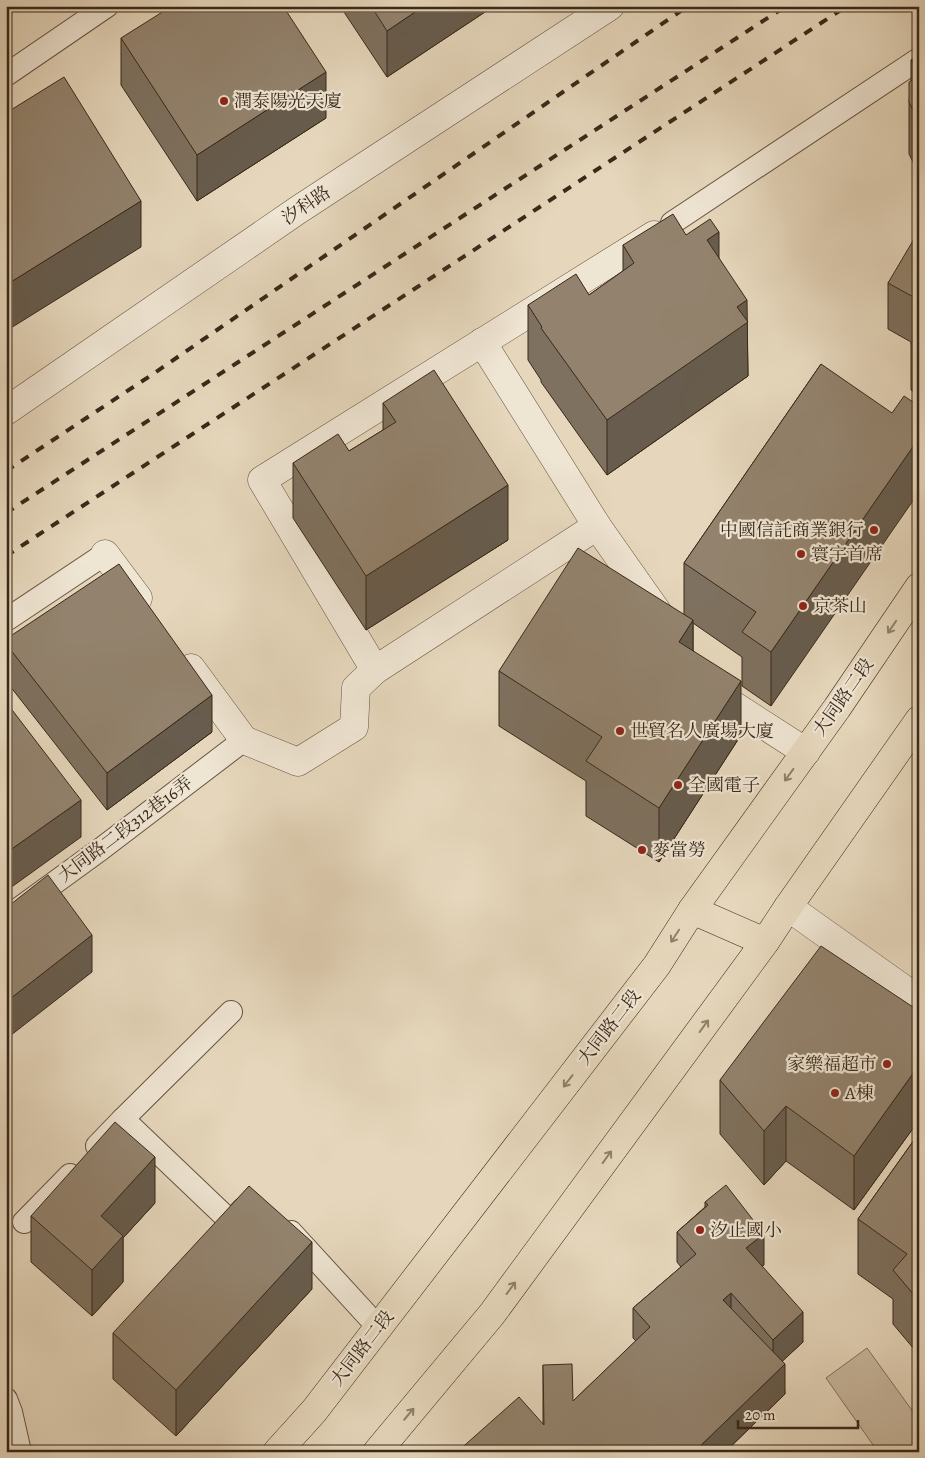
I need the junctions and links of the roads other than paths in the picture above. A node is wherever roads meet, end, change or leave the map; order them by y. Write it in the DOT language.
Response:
graph roads {
  1 [pos="107,6"];
  2 [pos="610,6"];
  3 [pos="919,58"];
  4 [pos="6,74"];
  5 [pos="672,224"];
  6 [pos="482,342"];
  7 [pos="6,411"];
  8 [pos="597,526"];
  9 [pos="105,554"];
  10 [pos="919,587"];
  11 [pos="151,616"];
  12 [pos="6,620"];
  13 [pos="676,638"];
  14 [pos="174,647"];
  15 [pos="375,670"];
  16 [pos="699,670"];
  17 [pos="919,720"];
  18 [pos="244,740"];
  19 [pos="806,752"];
  20 [pos="788,907"];
  21 [pos="692,910"];
  22 [pos="6,918"];
  23 [pos="765,942"];
  24 [pos="919,1000"];
  25 [pos="231,1012"];
  26 [pos="123,1119"];
  27 [pos="24,1222"];
  28 [pos="378,1327"];
  29 [pos="6,1399"];
  30 [pos="20,1452"];
  31 [pos="277,1452"];
  32 [pos="377,1452"];
  1 -- 4 [label="lane"];
  2 -- 7 [label="street, 汐科路"];
  3 -- 5 [label="lane"];
  5 -- 6 [label="street"];
  6 -- 8 [label="street"];
  6 -- 15 [label="street"];
  8 -- 13 [label="street"];
  8 -- 15 [label="street"];
  9 -- 11 [label="street"];
  9 -- 12 [label="lane"];
  10 -- 19 [label="main road, 大同路二段, one-way"];
  14 -- 18 [label="street"];
  15 -- 18 [label="street"];
  16 -- 19 [label="street"];
  17 -- 20 [label="main road"];
  18 -- 22 [label="lane, 大同路二段312巷16弄"];
  19 -- 21 [label="main road, 大同路二段, one-way"];
  20 -- 23 [label="main road"];
  20 -- 24 [label="street"];
  21 -- 23 [label="main road"];
  21 -- 28 [label="main road, 大同路二段, one-way"];
  32 -- 23 [label="main road, one-way"];
  25 -- 26 [label="lane"];
  26 -- 27 [label="lane"];
  26 -- 28 [label="lane"];
  28 -- 31 [label="main road, 大同路二段"];
  29 -- 30 [label="lane"];
}
